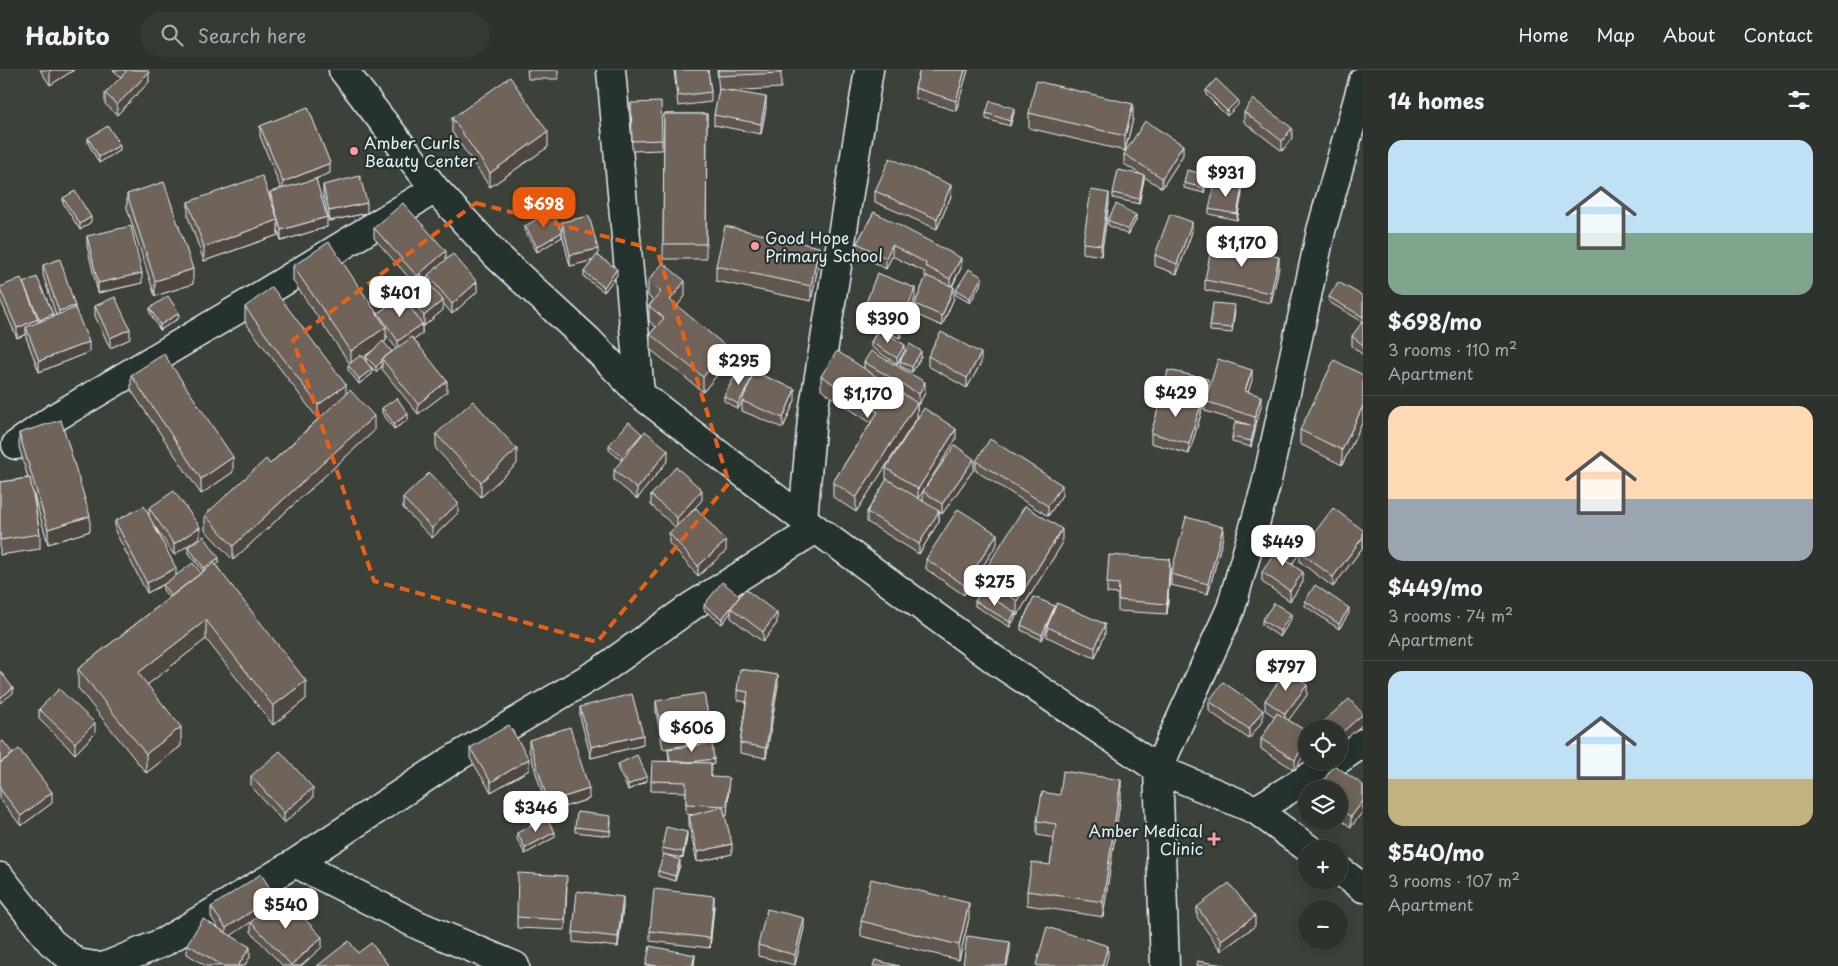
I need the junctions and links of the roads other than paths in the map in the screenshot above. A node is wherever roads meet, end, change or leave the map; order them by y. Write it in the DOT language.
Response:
graph roads {
  1 [pos="343,70"];
  2 [pos="611,70"];
  3 [pos="868,70"];
  4 [pos="1363,81"];
  5 [pos="435,189"];
  6 [pos="640,394"];
  7 [pos="16,445"];
  8 [pos="809,524"];
  9 [pos="1363,743"];
  10 [pos="1348,753"];
  11 [pos="1158,769"];
  12 [pos="1321,770"];
  13 [pos="1256,810"];
  14 [pos="1298,841"];
  15 [pos="295,863"];
  16 [pos="1348,877"];
  17 [pos="0,878"];
  18 [pos="1363,888"];
  19 [pos="96,966"];
  20 [pos="106,966"];
  21 [pos="514,966"];
  22 [pos="1165,966"];
  1 -- 5 [label="street"];
  2 -- 6 [label="street"];
  3 -- 8 [label="street"];
  4 -- 11 [label="street"];
  5 -- 6 [label="street"];
  5 -- 7 [label="street"];
  6 -- 8 [label="street"];
  8 -- 11 [label="street"];
  8 -- 15 [label="street"];
  9 -- 10 [label="street"];
  11 -- 13 [label="street"];
  11 -- 22 [label="street"];
  12 -- 13 [label="street"];
  13 -- 14 [label="street"];
  15 -- 20 [label="street"];
  15 -- 21 [label="street"];
  16 -- 18 [label="street"];
  17 -- 19 [label="street"];
}
